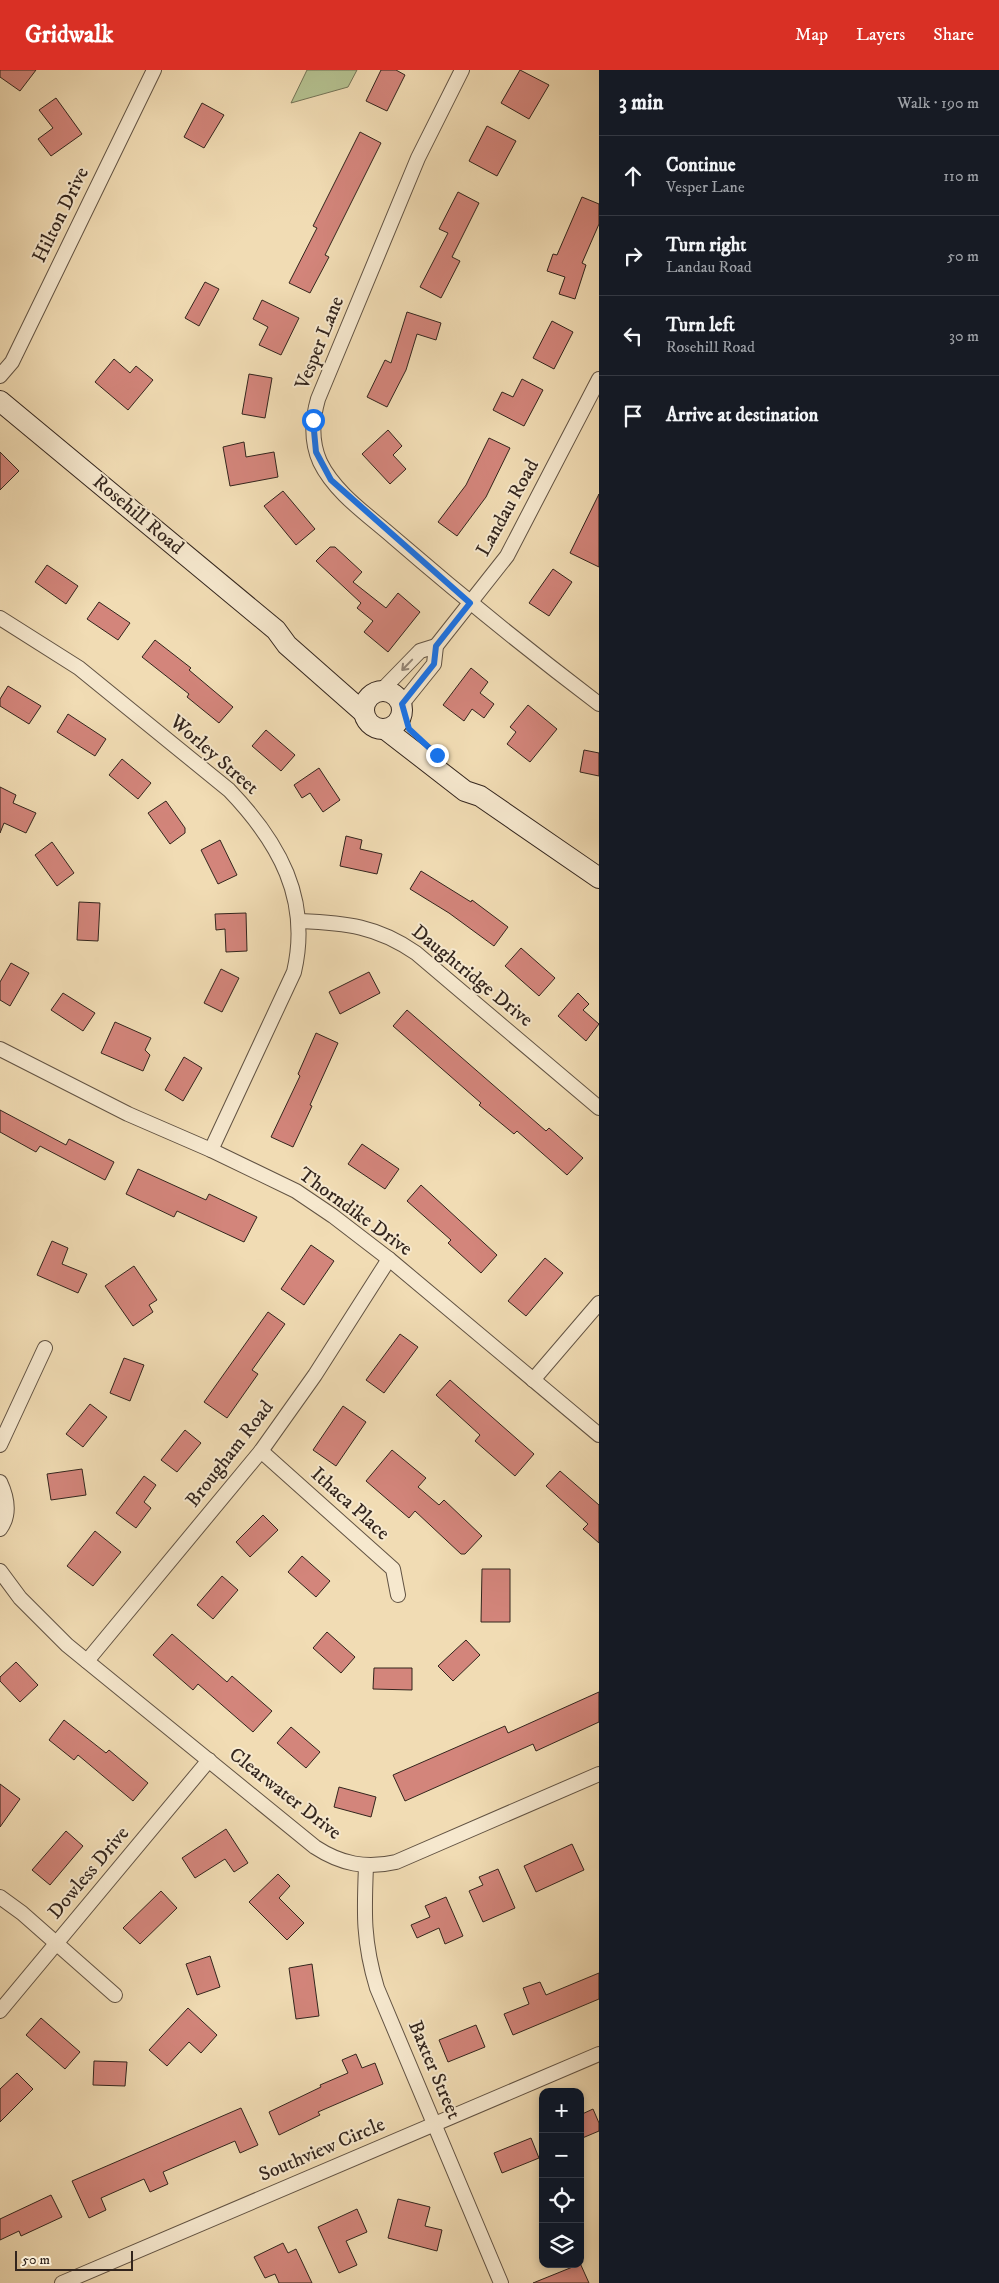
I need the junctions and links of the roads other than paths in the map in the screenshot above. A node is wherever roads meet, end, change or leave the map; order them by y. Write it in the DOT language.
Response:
graph roads {
  1 [pos="462,70"];
  2 [pos="148,72"];
  3 [pos="0,376"];
  4 [pos="599,379"];
  5 [pos="0,400"];
  6 [pos="470,603"];
  7 [pos="0,618"];
  8 [pos="276,630"];
  9 [pos="436,646"];
  10 [pos="379,691"];
  11 [pos="599,704"];
  12 [pos="402,708"];
  13 [pos="363,712"];
  14 [pos="385,729"];
  15 [pos="480,796"];
  16 [pos="599,878"];
  17 [pos="300,921"];
  18 [pos="0,1049"];
  19 [pos="599,1108"];
  20 [pos="211,1150"];
  21 [pos="389,1259"];
  22 [pos="599,1303"];
  23 [pos="44,1348"];
  24 [pos="533,1380"];
  25 [pos="599,1435"];
  26 [pos="0,1445"];
  27 [pos="261,1451"];
  28 [pos="0,1482"];
  29 [pos="0,1529"];
  30 [pos="0,1571"];
  31 [pos="398,1595"];
  32 [pos="87,1661"];
  33 [pos="209,1760"];
  34 [pos="599,1774"];
  35 [pos="366,1866"];
  36 [pos="0,1897"];
  37 [pos="57,1943"];
  38 [pos="115,1996"];
  39 [pos="0,2011"];
  40 [pos="599,2054"];
  41 [pos="435,2124"];
  42 [pos="62,2283"];
  43 [pos="501,2283"];
  1 -- 6 [label="street, Vesper Lane"];
  2 -- 3 [label="street, Hilton Drive"];
  4 -- 6 [label="street, Landau Road"];
  5 -- 8 [label="main road, Rosehill Road"];
  6 -- 9 [label="street, Landau Road"];
  6 -- 11 [label="street, Vesper Lane"];
  7 -- 17 [label="street, Worley Street"];
  8 -- 10 [label="main road, Rosehill Road"];
  8 -- 13 [label="main road, Rosehill Road"];
  9 -- 10 [label="street, Landau Road, one-way"];
  9 -- 12 [label="street, Landau Road"];
  10 -- 12 [label="main road"];
  10 -- 13 [label="main road"];
  12 -- 14 [label="main road"];
  12 -- 15 [label="main road"];
  13 -- 14 [label="main road"];
  14 -- 15 [label="main road"];
  15 -- 16 [label="main road"];
  17 -- 19 [label="street, Daughtridge Drive"];
  17 -- 20 [label="street, Worley Street"];
  18 -- 20 [label="street, Thorndike Drive"];
  20 -- 21 [label="street, Thorndike Drive"];
  21 -- 24 [label="street, Thorndike Drive"];
  21 -- 27 [label="street, Brougham Road"];
  22 -- 24 [label="street"];
  23 -- 26 [label="street"];
  24 -- 25 [label="street, Thorndike Drive"];
  27 -- 31 [label="street, Ithaca Place"];
  27 -- 32 [label="street, Brougham Road"];
  28 -- 29 [label="street"];
  30 -- 32 [label="street, Clearwater Drive"];
  32 -- 33 [label="street, Clearwater Drive"];
  33 -- 35 [label="street, Clearwater Drive"];
  33 -- 37 [label="street, Dowless Drive"];
  34 -- 35 [label="street, Clearwater Drive"];
  35 -- 41 [label="street, Baxter Street"];
  36 -- 37 [label="street"];
  37 -- 38 [label="street"];
  37 -- 39 [label="street, Dowless Drive"];
  40 -- 41 [label="street, Southview Circle"];
  41 -- 42 [label="street, Southview Circle"];
  41 -- 43 [label="street, Baxter Street"];
}
